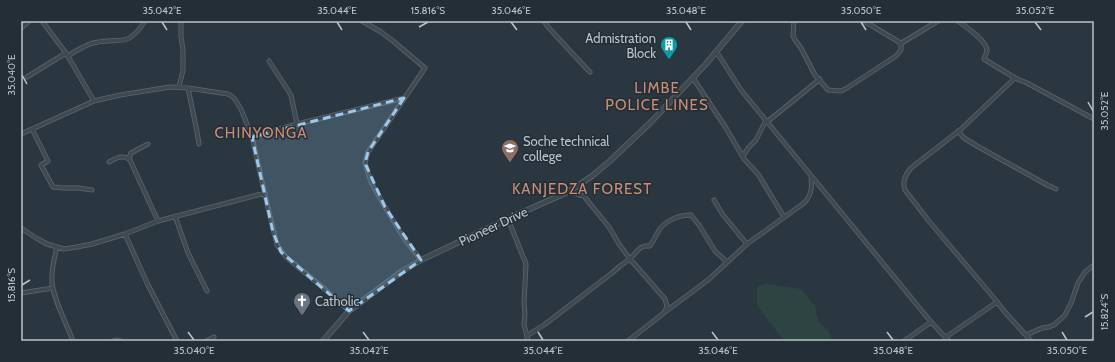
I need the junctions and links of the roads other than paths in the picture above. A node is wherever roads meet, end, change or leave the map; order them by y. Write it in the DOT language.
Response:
graph roads {
  1 [pos="29,21"];
  2 [pos="42,21"];
  3 [pos="145,21"];
  4 [pos="181,21"];
  5 [pos="362,21"];
  6 [pos="544,21"];
  7 [pos="742,21"];
  8 [pos="794,21"];
  9 [pos="864,21"];
  10 [pos="938,21"];
  11 [pos="958,21"];
  12 [pos="21,28"];
  13 [pos="900,44"];
  14 [pos="716,51"];
  15 [pos="67,54"];
  16 [pos="269,61"];
  17 [pos="590,72"];
  18 [pos="27,78"];
  19 [pos="692,78"];
  20 [pos="1015,78"];
  21 [pos="820,79"];
  22 [pos="179,87"];
  23 [pos="188,88"];
  24 [pos="404,98"];
  25 [pos="94,101"];
  26 [pos="1094,119"];
  27 [pos="767,122"];
  28 [pos="297,124"];
  29 [pos="32,129"];
  30 [pos="958,131"];
  31 [pos="21,134"];
  32 [pos="252,137"];
  33 [pos="148,144"];
  34 [pos="199,144"];
  35 [pos="743,156"];
  36 [pos="130,160"];
  37 [pos="109,162"];
  38 [pos="811,175"];
  39 [pos="1056,188"];
  40 [pos="92,190"];
  41 [pos="570,191"];
  42 [pos="265,193"];
  43 [pos="714,200"];
  44 [pos="176,216"];
  45 [pos="784,216"];
  46 [pos="508,219"];
  47 [pos="158,221"];
  48 [pos="21,228"];
  49 [pos="125,234"];
  50 [pos="747,244"];
  51 [pos="56,247"];
  52 [pos="630,259"];
  53 [pos="421,260"];
  54 [pos="727,262"];
  55 [pos="1094,264"];
  56 [pos="53,288"];
  57 [pos="207,291"];
  58 [pos="21,293"];
  59 [pos="997,302"];
  60 [pos="349,311"];
  61 [pos="665,312"];
  62 [pos="932,322"];
  63 [pos="1026,335"];
  64 [pos="214,337"];
  65 [pos="946,337"];
  66 [pos="527,340"];
  67 [pos="73,341"];
  68 [pos="113,341"];
  69 [pos="121,341"];
  70 [pos="176,341"];
  71 [pos="206,341"];
  72 [pos="323,341"];
  73 [pos="628,341"];
  74 [pos="904,341"];
  75 [pos="949,341"];
  76 [pos="1031,341"];
  1 -- 12 [label="street"];
  2 -- 15 [label="street"];
  3 -- 15 [label="street"];
  4 -- 22 [label="street"];
  5 -- 24 [label="street"];
  6 -- 17 [label="street"];
  7 -- 14 [label="street, Pioneer Drive"];
  8 -- 21 [label="street"];
  9 -- 13 [label="street"];
  10 -- 13 [label="street"];
  11 -- 20 [label="street"];
  13 -- 21 [label="street"];
  14 -- 19 [label="street, Pioneer Drive"];
  14 -- 27 [label="street"];
  15 -- 18 [label="street"];
  15 -- 25 [label="street"];
  16 -- 28 [label="street"];
  19 -- 35 [label="street"];
  19 -- 41 [label="street, Pioneer Drive"];
  20 -- 26 [label="street"];
  20 -- 30 [label="street"];
  21 -- 27 [label="street"];
  22 -- 23 [label="street"];
  22 -- 25 [label="street"];
  23 -- 32 [label="street"];
  23 -- 34 [label="street"];
  24 -- 28 [label="street"];
  24 -- 53 [label="street"];
  25 -- 29 [label="street"];
  27 -- 35 [label="street"];
  27 -- 38 [label="street"];
  28 -- 32 [label="street"];
  29 -- 31 [label="street"];
  29 -- 40 [label="street"];
  30 -- 39 [label="street"];
  30 -- 59 [label="street"];
  32 -- 42 [label="street"];
  33 -- 36 [label="street"];
  35 -- 45 [label="street"];
  36 -- 37 [label="street"];
  36 -- 47 [label="street"];
  38 -- 45 [label="street"];
  38 -- 62 [label="street"];
  41 -- 46 [label="street, Pioneer Drive"];
  41 -- 52 [label="street"];
  42 -- 44 [label="street"];
  42 -- 60 [label="street"];
  43 -- 50 [label="street"];
  44 -- 47 [label="street"];
  44 -- 57 [label="street"];
  45 -- 50 [label="street"];
  46 -- 53 [label="street, Pioneer Drive"];
  46 -- 66 [label="street"];
  47 -- 49 [label="street"];
  48 -- 51 [label="street"];
  49 -- 51 [label="street"];
  49 -- 70 [label="street"];
  50 -- 54 [label="street"];
  51 -- 56 [label="street"];
  52 -- 54 [label="street"];
  52 -- 61 [label="street"];
  52 -- 66 [label="street"];
  53 -- 60 [label="street, Pioneer Drive"];
  54 -- 61 [label="street"];
  55 -- 63 [label="street"];
  56 -- 58 [label="street"];
  56 -- 67 [label="street"];
  59 -- 63 [label="street"];
  59 -- 65 [label="street"];
  60 -- 72 [label="street, Pioneer Drive"];
  61 -- 73 [label="street"];
  62 -- 65 [label="street"];
  62 -- 74 [label="street"];
  63 -- 76 [label="street"];
  64 -- 71 [label="street"];
  65 -- 75 [label="street"];
  68 -- 69 [label="street"];
}
